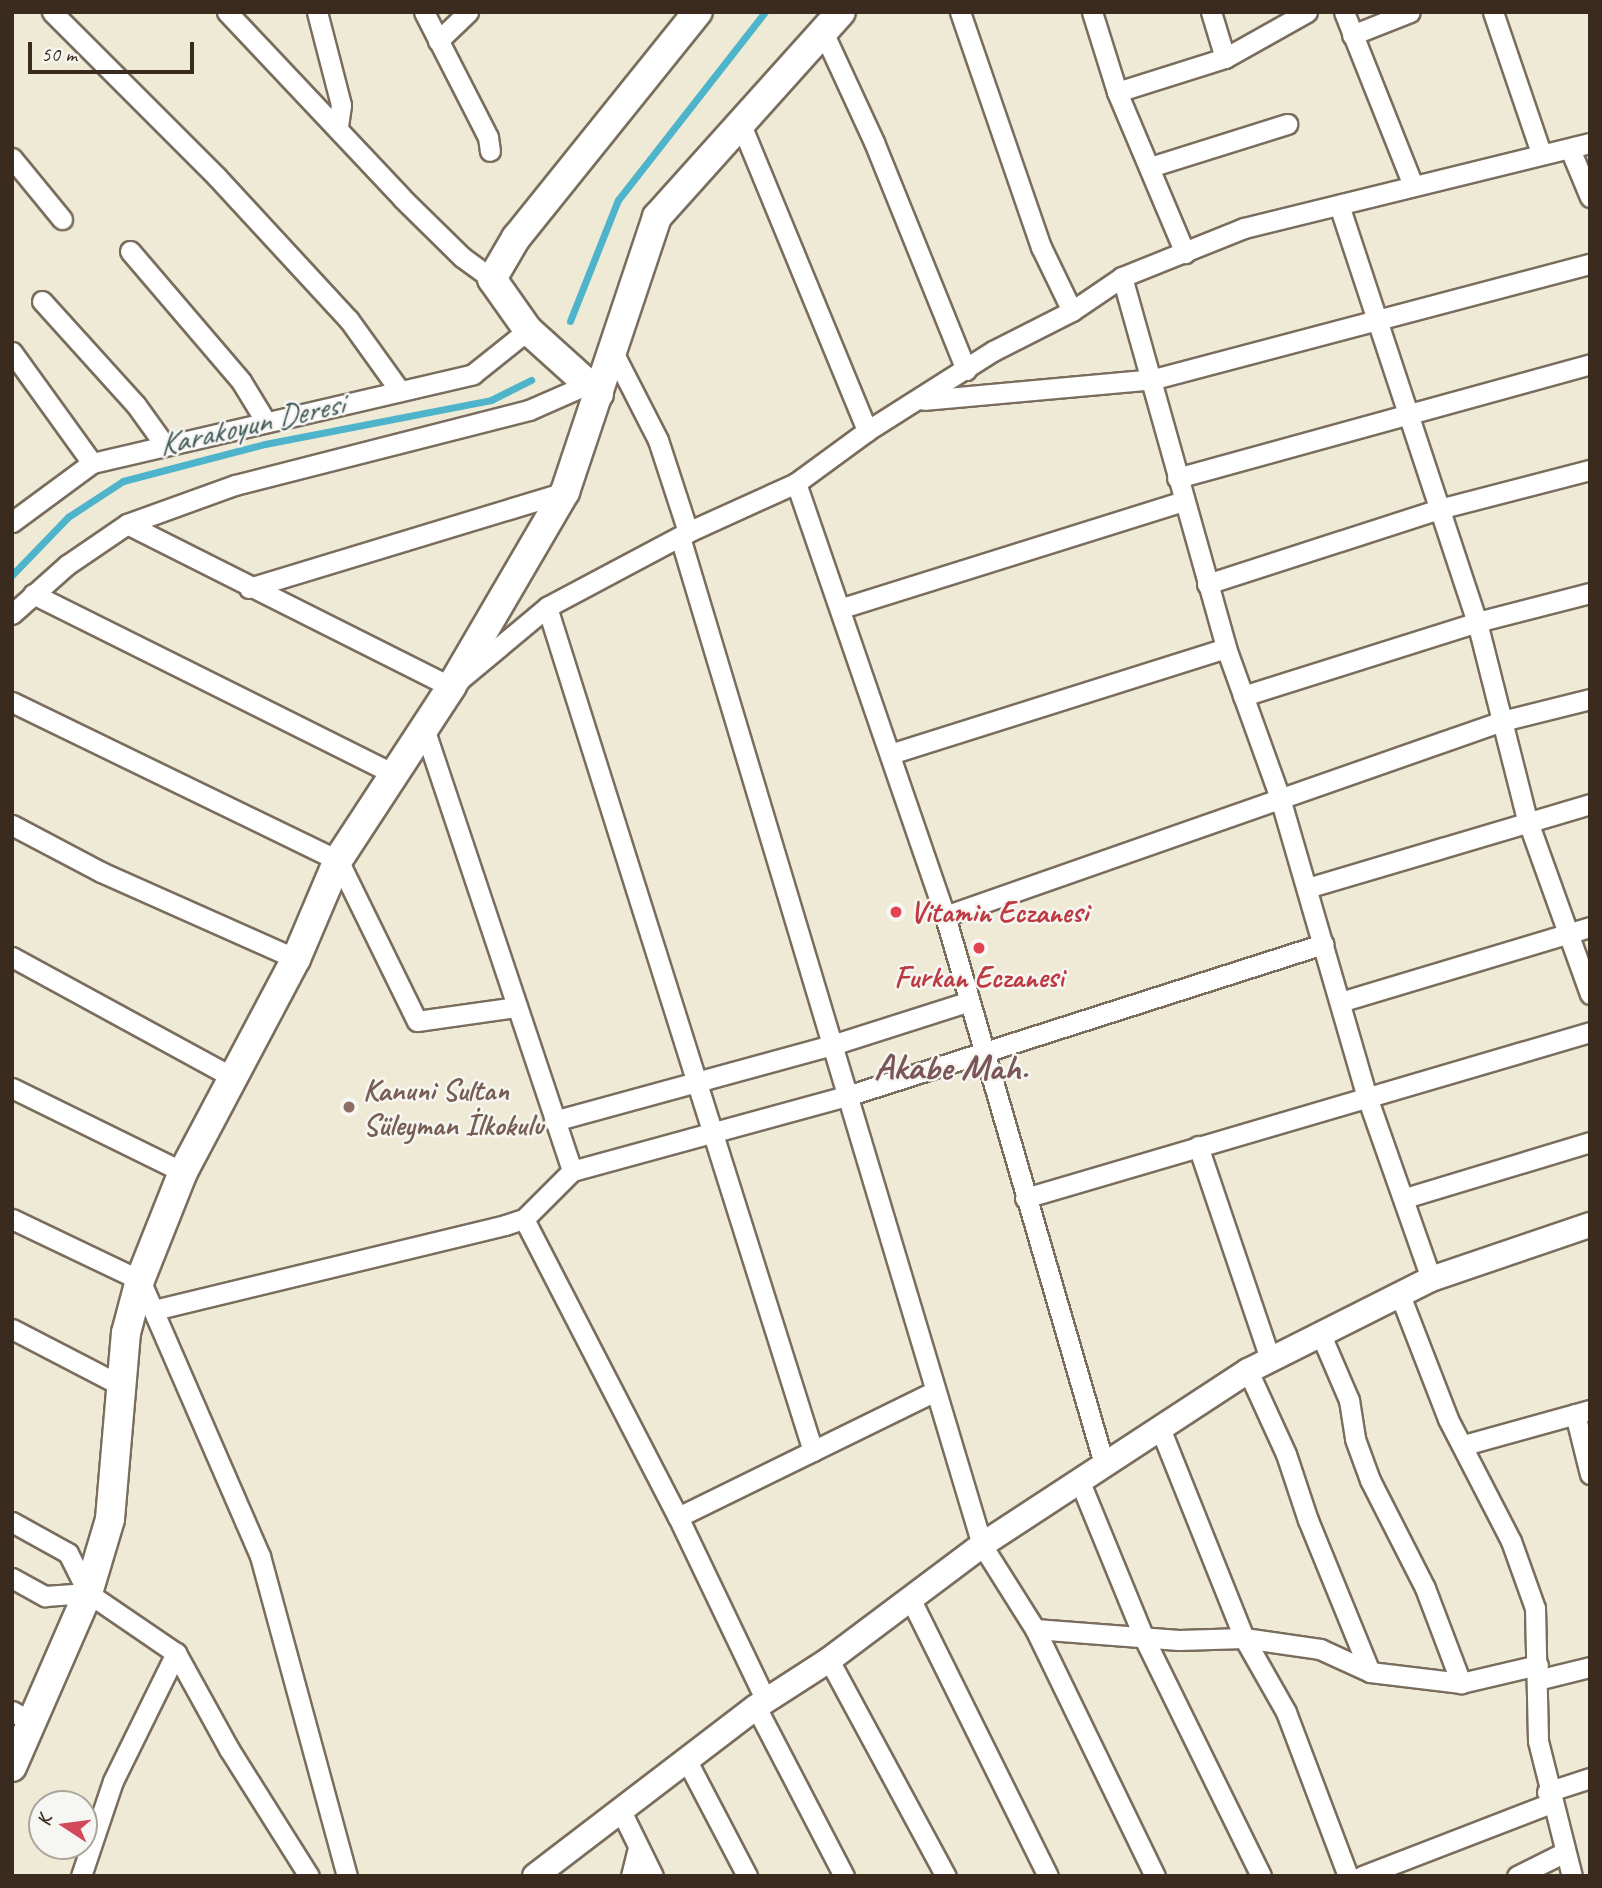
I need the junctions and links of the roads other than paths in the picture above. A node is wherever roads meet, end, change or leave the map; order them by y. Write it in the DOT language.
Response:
graph roads {
  1 [pos="52,12"];
  2 [pos="227,12"];
  3 [pos="317,12"];
  4 [pos="424,12"];
  5 [pos="468,12"];
  6 [pos="841,12"];
  7 [pos="960,12"];
  8 [pos="1092,12"];
  9 [pos="1211,12"];
  10 [pos="1307,12"];
  11 [pos="1344,12"];
  12 [pos="1410,12"];
  13 [pos="1493,12"];
  14 [pos="692,15"];
  15 [pos="825,36"];
  16 [pos="1352,36"];
  17 [pos="438,41"];
  18 [pos="1225,58"];
  19 [pos="1117,92"];
  20 [pos="1287,124"];
  21 [pos="338,127"];
  22 [pos="741,127"];
  23 [pos="1590,143"];
  24 [pos="1570,149"];
  25 [pos="490,151"];
  26 [pos="1541,153"];
  27 [pos="12,158"];
  28 [pos="1150,167"];
  29 [pos="1413,185"];
  30 [pos="1590,197"];
  31 [pos="1339,205"];
  32 [pos="62,219"];
  33 [pos="130,251"];
  34 [pos="1185,253"];
  35 [pos="1590,264"];
  36 [pos="1122,277"];
  37 [pos="492,279"];
  38 [pos="42,300"];
  39 [pos="1072,311"];
  40 [pos="1376,319"];
  41 [pos="528,330"];
  42 [pos="12,352"];
  43 [pos="613,352"];
  44 [pos="1590,364"];
  45 [pos="965,370"];
  46 [pos="1154,379"];
  47 [pos="592,389"];
  48 [pos="400,391"];
  49 [pos="922,401"];
  50 [pos="1407,413"];
  51 [pos="266,422"];
  52 [pos="867,432"];
  53 [pos="164,444"];
  54 [pos="92,463"];
  55 [pos="1590,470"];
  56 [pos="1177,478"];
  57 [pos="796,483"];
  58 [pos="565,492"];
  59 [pos="1183,501"];
  60 [pos="1439,509"];
  61 [pos="12,522"];
  62 [pos="127,524"];
  63 [pos="684,534"];
  64 [pos="1207,584"];
  65 [pos="249,588"];
  66 [pos="1590,593"];
  67 [pos="33,594"];
  68 [pos="547,607"];
  69 [pos="842,608"];
  70 [pos="12,614"];
  71 [pos="1477,622"];
  72 [pos="1226,648"];
  73 [pos="451,687"];
  74 [pos="1243,696"];
  75 [pos="1590,699"];
  76 [pos="12,702"];
  77 [pos="1502,721"];
  78 [pos="423,724"];
  79 [pos="890,754"];
  80 [pos="392,773"];
  81 [pos="1280,798"];
  82 [pos="1590,804"];
  83 [pos="1527,819"];
  84 [pos="12,825"];
  85 [pos="338,860"];
  86 [pos="1307,888"];
  87 [pos="945,916"];
  88 [pos="1590,927"];
  89 [pos="1570,932"];
  90 [pos="1323,944"];
  91 [pos="12,957"];
  92 [pos="296,958"];
  93 [pos="1590,994"];
  94 [pos="967,1002"];
  95 [pos="1340,1002"];
  96 [pos="517,1007"];
  97 [pos="1590,1032"];
  98 [pos="832,1045"];
  99 [pos="984,1054"];
  100 [pos="232,1077"];
  101 [pos="696,1083"];
  102 [pos="12,1088"];
  103 [pos="1366,1094"];
  104 [pos="850,1095"];
  105 [pos="554,1121"];
  106 [pos="715,1133"];
  107 [pos="1590,1142"];
  108 [pos="1198,1146"];
  109 [pos="572,1171"];
  110 [pos="183,1172"];
  111 [pos="1026,1198"];
  112 [pos="1405,1198"];
  113 [pos="12,1219"];
  114 [pos="524,1219"];
  115 [pos="1590,1225"];
  116 [pos="1431,1279"];
  117 [pos="140,1280"];
  118 [pos="1400,1295"];
  119 [pos="154,1310"];
  120 [pos="12,1329"];
  121 [pos="1321,1335"];
  122 [pos="1270,1359"];
  123 [pos="1248,1371"];
  124 [pos="120,1385"];
  125 [pos="933,1392"];
  126 [pos="1582,1412"];
  127 [pos="1160,1428"];
  128 [pos="1464,1445"];
  129 [pos="813,1451"];
  130 [pos="1104,1464"];
  131 [pos="1590,1474"];
  132 [pos="1080,1482"];
  133 [pos="678,1517"];
  134 [pos="12,1522"];
  135 [pos="982,1545"];
  136 [pos="12,1578"];
  137 [pos="88,1593"];
  138 [pos="910,1598"];
  139 [pos="1035,1629"];
  140 [pos="1144,1638"];
  141 [pos="1244,1638"];
  142 [pos="176,1653"];
  143 [pos="829,1660"];
  144 [pos="1590,1667"];
  145 [pos="1370,1672"];
  146 [pos="1537,1673"];
  147 [pos="1461,1683"];
  148 [pos="761,1704"];
  149 [pos="21,1716"];
  150 [pos="687,1761"];
  151 [pos="12,1767"];
  152 [pos="1590,1778"];
  153 [pos="1549,1798"];
  154 [pos="622,1813"];
  155 [pos="638,1847"];
  156 [pos="1563,1853"];
  157 [pos="81,1876"];
  158 [pos="309,1876"];
  159 [pos="347,1876"];
  160 [pos="535,1876"];
  161 [pos="631,1876"];
  162 [pos="653,1876"];
  163 [pos="747,1876"];
  164 [pos="844,1876"];
  165 [pos="946,1876"];
  166 [pos="1048,1876"];
  167 [pos="1155,1876"];
  168 [pos="1261,1876"];
  169 [pos="1348,1876"];
  170 [pos="1362,1876"];
  171 [pos="1517,1876"];
  172 [pos="1572,1876"];
  1 -- 48 [label="street"];
  2 -- 21 [label="street"];
  3 -- 21 [label="street"];
  4 -- 17 [label="street"];
  5 -- 17 [label="street"];
  6 -- 15 [label="main road"];
  7 -- 39 [label="street"];
  8 -- 19 [label="street"];
  9 -- 18 [label="street"];
  10 -- 18 [label="street"];
  11 -- 16 [label="street"];
  12 -- 16 [label="street"];
  13 -- 26 [label="street"];
  14 -- 37 [label="main road"];
  15 -- 22 [label="main road"];
  15 -- 45 [label="street"];
  16 -- 29 [label="street"];
  17 -- 25 [label="street"];
  18 -- 19 [label="street"];
  19 -- 28 [label="street"];
  20 -- 28 [label="street"];
  21 -- 37 [label="street"];
  22 -- 43 [label="main road"];
  22 -- 52 [label="street"];
  23 -- 24 [label="street"];
  24 -- 26 [label="street"];
  24 -- 30 [label="street"];
  26 -- 29 [label="street"];
  27 -- 32 [label="street"];
  28 -- 34 [label="street"];
  29 -- 31 [label="street"];
  31 -- 34 [label="street"];
  31 -- 40 [label="street"];
  33 -- 51 [label="street"];
  34 -- 36 [label="street"];
  35 -- 40 [label="street"];
  36 -- 39 [label="street"];
  36 -- 46 [label="street"];
  37 -- 41 [label="main road"];
  38 -- 53 [label="street"];
  39 -- 45 [label="street"];
  40 -- 46 [label="street"];
  40 -- 50 [label="street"];
  41 -- 47 [label="main road"];
  41 -- 48 [label="street"];
  42 -- 54 [label="street"];
  43 -- 47 [label="main road"];
  43 -- 63 [label="street"];
  44 -- 50 [label="street"];
  45 -- 49 [label="street"];
  46 -- 49 [label="street"];
  46 -- 56 [label="street"];
  47 -- 58 [label="main road"];
  47 -- 62 [label="street"];
  48 -- 51 [label="street"];
  49 -- 52 [label="street"];
  50 -- 56 [label="street"];
  50 -- 60 [label="street"];
  51 -- 53 [label="street"];
  52 -- 57 [label="street"];
  53 -- 54 [label="street"];
  54 -- 61 [label="street"];
  55 -- 60 [label="street"];
  56 -- 59 [label="street"];
  57 -- 63 [label="street"];
  57 -- 69 [label="street"];
  58 -- 65 [label="street"];
  58 -- 73 [label="main road"];
  59 -- 64 [label="street"];
  59 -- 69 [label="street"];
  60 -- 64 [label="street"];
  60 -- 71 [label="street"];
  62 -- 65 [label="street"];
  62 -- 67 [label="street"];
  63 -- 68 [label="street"];
  63 -- 98 [label="street"];
  64 -- 72 [label="street"];
  65 -- 73 [label="street"];
  66 -- 71 [label="street"];
  67 -- 70 [label="street"];
  67 -- 80 [label="street"];
  68 -- 73 [label="street"];
  68 -- 101 [label="street"];
  69 -- 79 [label="street"];
  71 -- 74 [label="street"];
  71 -- 77 [label="street"];
  72 -- 74 [label="street"];
  72 -- 79 [label="street"];
  73 -- 78 [label="main road"];
  74 -- 81 [label="street"];
  75 -- 77 [label="street"];
  76 -- 85 [label="street"];
  77 -- 81 [label="street"];
  77 -- 83 [label="street"];
  78 -- 80 [label="main road"];
  78 -- 96 [label="street"];
  79 -- 87 [label="street"];
  80 -- 85 [label="main road"];
  81 -- 86 [label="street"];
  81 -- 87 [label="street"];
  82 -- 83 [label="street"];
  83 -- 86 [label="street"];
  83 -- 89 [label="street"];
  84 -- 92 [label="street"];
  85 -- 92 [label="main road"];
  85 -- 96 [label="street"];
  86 -- 90 [label="street"];
  87 -- 94 [label="street"];
  88 -- 89 [label="street"];
  89 -- 93 [label="street"];
  89 -- 95 [label="street"];
  90 -- 95 [label="street"];
  90 -- 99 [label="street"];
  91 -- 100 [label="street"];
  92 -- 100 [label="main road"];
  94 -- 98 [label="street"];
  94 -- 99 [label="street"];
  95 -- 103 [label="street"];
  96 -- 105 [label="street"];
  97 -- 103 [label="street"];
  98 -- 101 [label="street"];
  98 -- 104 [label="street"];
  99 -- 104 [label="street"];
  99 -- 111 [label="street"];
  100 -- 110 [label="main road"];
  101 -- 105 [label="street"];
  101 -- 106 [label="street"];
  102 -- 110 [label="street"];
  103 -- 108 [label="street"];
  103 -- 112 [label="street"];
  104 -- 106 [label="street"];
  104 -- 125 [label="street"];
  105 -- 109 [label="street"];
  106 -- 109 [label="street"];
  106 -- 129 [label="street"];
  107 -- 112 [label="street"];
  108 -- 111 [label="street"];
  108 -- 122 [label="street"];
  109 -- 114 [label="street"];
  110 -- 117 [label="main road"];
  111 -- 130 [label="street"];
  112 -- 116 [label="street"];
  113 -- 117 [label="street"];
  114 -- 119 [label="street"];
  114 -- 133 [label="street"];
  115 -- 116 [label="street"];
  116 -- 118 [label="street"];
  117 -- 119 [label="street"];
  117 -- 124 [label="main road"];
  118 -- 121 [label="street"];
  118 -- 128 [label="street"];
  119 -- 159 [label="street"];
  120 -- 124 [label="street"];
  121 -- 122 [label="street"];
  121 -- 147 [label="street"];
  122 -- 123 [label="street"];
  123 -- 127 [label="street"];
  123 -- 145 [label="street"];
  124 -- 137 [label="main road"];
  125 -- 129 [label="street"];
  125 -- 135 [label="street"];
  126 -- 128 [label="street"];
  126 -- 131 [label="street"];
  127 -- 130 [label="street"];
  127 -- 141 [label="street"];
  128 -- 146 [label="street"];
  129 -- 133 [label="street"];
  130 -- 132 [label="street"];
  132 -- 135 [label="street"];
  132 -- 140 [label="street"];
  133 -- 148 [label="street"];
  134 -- 137 [label="street"];
  135 -- 138 [label="street"];
  135 -- 139 [label="street"];
  136 -- 137 [label="street"];
  137 -- 142 [label="street"];
  137 -- 149 [label="main road"];
  138 -- 143 [label="street"];
  138 -- 166 [label="street"];
  139 -- 140 [label="street"];
  139 -- 167 [label="street"];
  140 -- 141 [label="street"];
  140 -- 168 [label="street"];
  141 -- 145 [label="street"];
  141 -- 169 [label="street"];
  142 -- 157 [label="street"];
  142 -- 158 [label="street"];
  143 -- 148 [label="street"];
  143 -- 165 [label="street"];
  144 -- 146 [label="street"];
  145 -- 147 [label="street"];
  146 -- 147 [label="street"];
  146 -- 153 [label="street"];
  148 -- 150 [label="street"];
  148 -- 164 [label="street"];
  149 -- 151 [label="main road"];
  150 -- 154 [label="street"];
  150 -- 163 [label="street"];
  152 -- 153 [label="street"];
  153 -- 156 [label="street"];
  153 -- 170 [label="street"];
  154 -- 155 [label="street"];
  154 -- 160 [label="street"];
  155 -- 161 [label="street"];
  155 -- 162 [label="street"];
  156 -- 171 [label="street"];
  156 -- 172 [label="street"];
}
